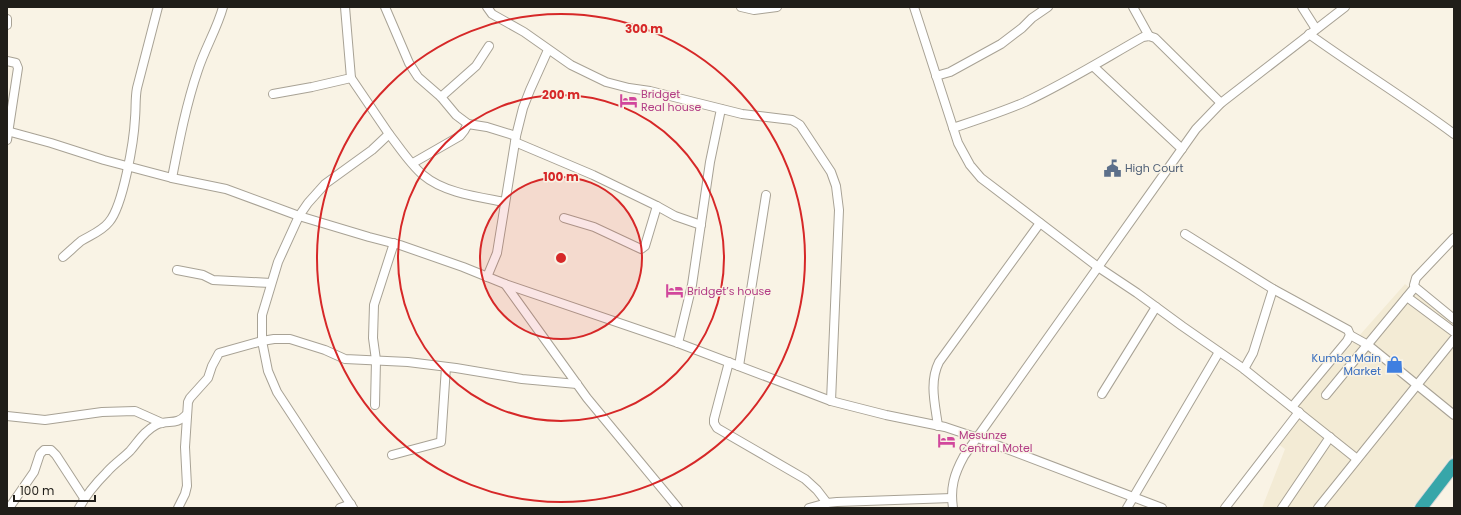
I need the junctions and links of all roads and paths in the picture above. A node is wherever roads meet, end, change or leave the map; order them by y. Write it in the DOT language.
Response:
graph roads {
  1 [pos="158,7"];
  2 [pos="223,7"];
  3 [pos="345,7"];
  4 [pos="386,7"];
  5 [pos="487,7"];
  6 [pos="741,7"];
  7 [pos="777,7"];
  8 [pos="914,7"];
  9 [pos="1048,7"];
  10 [pos="1133,7"];
  11 [pos="1302,7"];
  12 [pos="1345,7"];
  13 [pos="7,19"];
  14 [pos="7,25"];
  15 [pos="1312,32"];
  16 [pos="1149,36"];
  17 [pos="489,46"];
  18 [pos="548,50"];
  19 [pos="7,61"];
  20 [pos="1094,67"];
  21 [pos="936,76"];
  22 [pos="351,78"];
  23 [pos="273,94"];
  24 [pos="440,98"];
  25 [pos="1221,103"];
  26 [pos="721,109"];
  27 [pos="468,124"];
  28 [pos="953,128"];
  29 [pos="8,132"];
  30 [pos="389,134"];
  31 [pos="1454,134"];
  32 [pos="515,139"];
  33 [pos="7,140"];
  34 [pos="1182,149"];
  35 [pos="413,163"];
  36 [pos="128,166"];
  37 [pos="172,178"];
  38 [pos="766,195"];
  39 [pos="505,202"];
  40 [pos="657,206"];
  41 [pos="300,216"];
  42 [pos="564,218"];
  43 [pos="1040,223"];
  44 [pos="701,225"];
  45 [pos="1185,234"];
  46 [pos="1454,238"];
  47 [pos="394,243"];
  48 [pos="63,257"];
  49 [pos="1098,267"];
  50 [pos="177,270"];
  51 [pos="487,277"];
  52 [pos="271,284"];
  53 [pos="506,284"];
  54 [pos="1415,287"];
  55 [pos="1273,289"];
  56 [pos="1407,297"];
  57 [pos="1156,307"];
  58 [pos="1454,318"];
  59 [pos="1454,332"];
  60 [pos="1350,335"];
  61 [pos="1454,339"];
  62 [pos="262,341"];
  63 [pos="678,343"];
  64 [pos="1368,345"];
  65 [pos="1219,352"];
  66 [pos="376,360"];
  67 [pos="729,362"];
  68 [pos="739,366"];
  69 [pos="446,367"];
  70 [pos="1244,369"];
  71 [pos="578,384"];
  72 [pos="1417,385"];
  73 [pos="1102,394"];
  74 [pos="1326,395"];
  75 [pos="831,401"];
  76 [pos="375,405"];
  77 [pos="1296,410"];
  78 [pos="186,415"];
  79 [pos="1454,415"];
  80 [pos="7,416"];
  81 [pos="162,423"];
  82 [pos="938,426"];
  83 [pos="1330,437"];
  84 [pos="978,438"];
  85 [pos="392,455"];
  86 [pos="1357,459"];
  87 [pos="1454,464"];
  88 [pos="1134,497"];
  89 [pos="84,498"];
  90 [pos="952,498"];
  91 [pos="827,503"];
  92 [pos="352,506"];
  93 [pos="9,508"];
  94 [pos="78,508"];
  95 [pos="178,508"];
  96 [pos="340,508"];
  97 [pos="678,508"];
  98 [pos="809,508"];
  99 [pos="953,508"];
  100 [pos="1127,508"];
  101 [pos="1162,508"];
  102 [pos="1225,508"];
  103 [pos="1282,508"];
  104 [pos="1318,508"];
  105 [pos="1421,508"];
  1 -- 36 [label="street"];
  2 -- 37 [label="street"];
  3 -- 22 [label="street"];
  4 -- 24 [label="street"];
  5 -- 18 [label="street"];
  6 -- 7 [label="street"];
  8 -- 21 [label="street"];
  9 -- 21 [label="street"];
  10 -- 16 [label="street"];
  11 -- 15 [label="street"];
  12 -- 15 [label="street"];
  13 -- 14 [label="street"];
  15 -- 25 [label="street"];
  15 -- 31 [label="street"];
  16 -- 20 [label="street"];
  16 -- 25 [label="street"];
  17 -- 24 [label="street"];
  18 -- 26 [label="street"];
  18 -- 32 [label="street"];
  19 -- 29 [label="street"];
  20 -- 28 [label="street"];
  20 -- 34 [label="street"];
  21 -- 28 [label="street"];
  22 -- 23 [label="street"];
  22 -- 30 [label="street"];
  24 -- 27 [label="street"];
  25 -- 34 [label="street"];
  26 -- 44 [label="street"];
  26 -- 75 [label="street"];
  27 -- 32 [label="street"];
  27 -- 35 [label="street"];
  28 -- 43 [label="street"];
  29 -- 33 [label="street"];
  29 -- 36 [label="street"];
  30 -- 35 [label="street"];
  30 -- 41 [label="street"];
  32 -- 39 [label="street"];
  32 -- 40 [label="street"];
  34 -- 49 [label="street"];
  35 -- 39 [label="street"];
  36 -- 37 [label="street"];
  36 -- 48 [label="street"];
  37 -- 41 [label="street"];
  38 -- 68 [label="street"];
  39 -- 51 [label="street"];
  40 -- 42 [label="street"];
  40 -- 44 [label="street"];
  41 -- 47 [label="street"];
  41 -- 52 [label="street"];
  43 -- 49 [label="street"];
  43 -- 82 [label="street"];
  44 -- 63 [label="street"];
  45 -- 55 [label="street"];
  46 -- 54 [label="street"];
  47 -- 51 [label="street"];
  47 -- 66 [label="street"];
  49 -- 57 [label="street"];
  49 -- 84 [label="street"];
  50 -- 52 [label="street"];
  51 -- 53 [label="street"];
  52 -- 62 [label="street"];
  53 -- 63 [label="street"];
  53 -- 71 [label="street"];
  54 -- 56 [label="street"];
  54 -- 58 [label="street"];
  55 -- 60 [label="street"];
  55 -- 70 [label="street"];
  56 -- 59 [label="street"];
  56 -- 64 [label="street"];
  57 -- 65 [label="street"];
  57 -- 73 [label="street"];
  60 -- 64 [label="street"];
  60 -- 77 [label="street"];
  61 -- 72 [label="street"];
  62 -- 66 [label="street"];
  62 -- 78 [label="street"];
  62 -- 92 [label="street"];
  63 -- 67 [label="street"];
  64 -- 72 [label="street"];
  64 -- 74 [label="street"];
  65 -- 70 [label="street"];
  65 -- 88 [label="street"];
  66 -- 69 [label="street"];
  66 -- 76 [label="street"];
  67 -- 68 [label="street"];
  67 -- 91 [label="street"];
  68 -- 75 [label="street"];
  69 -- 71 [label="street"];
  69 -- 85 [label="street"];
  70 -- 77 [label="street"];
  71 -- 97 [label="street"];
  72 -- 79 [label="street"];
  72 -- 86 [label="street"];
  75 -- 82 [label="street"];
  77 -- 83 [label="street"];
  77 -- 102 [label="street"];
  78 -- 81 [label="street"];
  78 -- 95 [label="street"];
  80 -- 81 [label="street"];
  81 -- 89 [label="street"];
  82 -- 84 [label="street"];
  83 -- 86 [label="street"];
  83 -- 103 [label="street"];
  84 -- 88 [label="street"];
  84 -- 90 [label="street"];
  86 -- 104 [label="street"];
  87 -- 105 [label="highway"];
  88 -- 100 [label="street"];
  88 -- 101 [label="street"];
  89 -- 93 [label="street"];
  89 -- 94 [label="street"];
  90 -- 91 [label="street"];
  90 -- 99 [label="street"];
  91 -- 98 [label="street"];
  92 -- 96 [label="street"];
}
